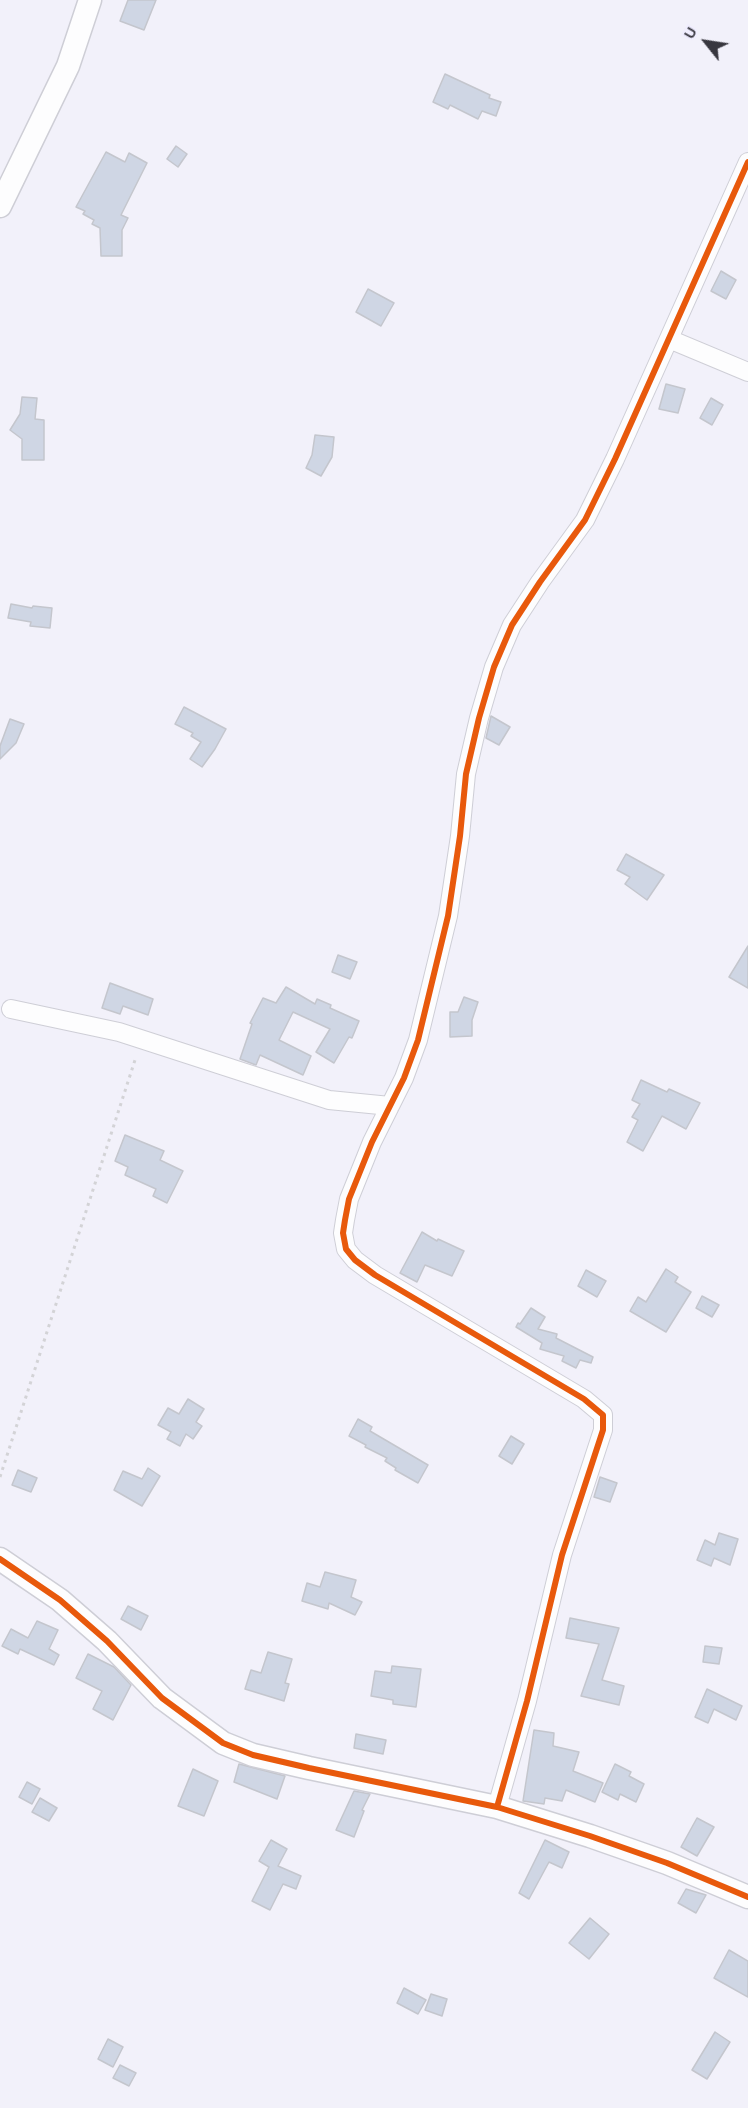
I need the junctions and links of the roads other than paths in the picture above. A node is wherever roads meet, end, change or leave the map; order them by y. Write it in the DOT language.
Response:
graph roads {
  1 [pos="90,0"];
  2 [pos="748,162"];
  3 [pos="0,206"];
  4 [pos="669,339"];
  5 [pos="748,372"];
  6 [pos="11,1009"];
  7 [pos="390,1106"];
  8 [pos="0,1559"];
  9 [pos="497,1807"];
  10 [pos="748,1897"];
  1 -- 3 [label="street"];
  2 -- 4 [label="street"];
  4 -- 5 [label="street"];
  4 -- 7 [label="street"];
  6 -- 7 [label="street"];
  7 -- 9 [label="street"];
  8 -- 9 [label="street"];
  9 -- 10 [label="street"];
}
